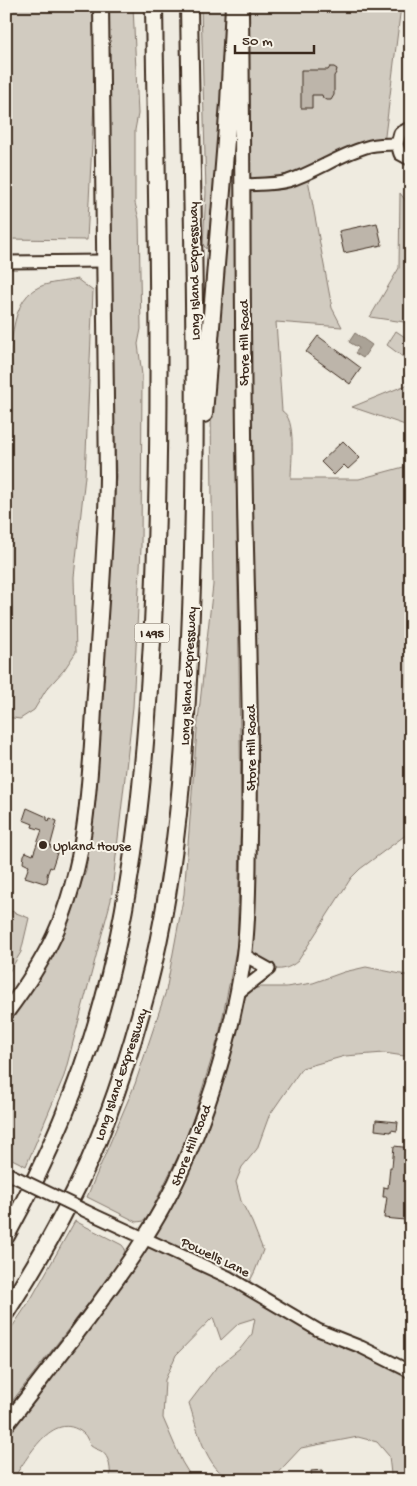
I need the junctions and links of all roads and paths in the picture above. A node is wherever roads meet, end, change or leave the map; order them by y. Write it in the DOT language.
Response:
graph roads {
  1 [pos="101,6"];
  2 [pos="154,6"];
  3 [pos="189,6"];
  4 [pos="234,6"];
  5 [pos="240,6"];
  6 [pos="411,127"];
  7 [pos="397,144"];
  8 [pos="411,160"];
  9 [pos="242,185"];
  10 [pos="105,261"];
  11 [pos="6,262"];
  12 [pos="193,569"];
  13 [pos="244,955"];
  14 [pos="238,993"];
  15 [pos="6,1013"];
  16 [pos="8,1173"];
  17 [pos="6,1236"];
  18 [pos="144,1239"];
  19 [pos="6,1312"];
  20 [pos="411,1372"];
  21 [pos="6,1425"];
  1 -- 10 [label="main road"];
  2 -- 17 [label="highway, I 495"];
  3 -- 12 [label="highway, Long Island Expressway"];
  4 -- 12 [label="highway"];
  5 -- 9 [label="main road, Store Hill Road"];
  6 -- 7 [label="street"];
  7 -- 8 [label="street"];
  7 -- 9 [label="street"];
  9 -- 13 [label="main road, Store Hill Road"];
  10 -- 11 [label="street"];
  10 -- 15 [label="main road"];
  12 -- 19 [label="highway, Long Island Expressway"];
  13 -- 14 [label="main road, Store Hill Road"];
  13 -- 14 [label="street"];
  14 -- 18 [label="main road, Store Hill Road"];
  16 -- 18 [label="street, Powells Lane, bridge"];
  18 -- 20 [label="street, Powells Lane"];
  18 -- 21 [label="main road, Store Hill Road"];
}
